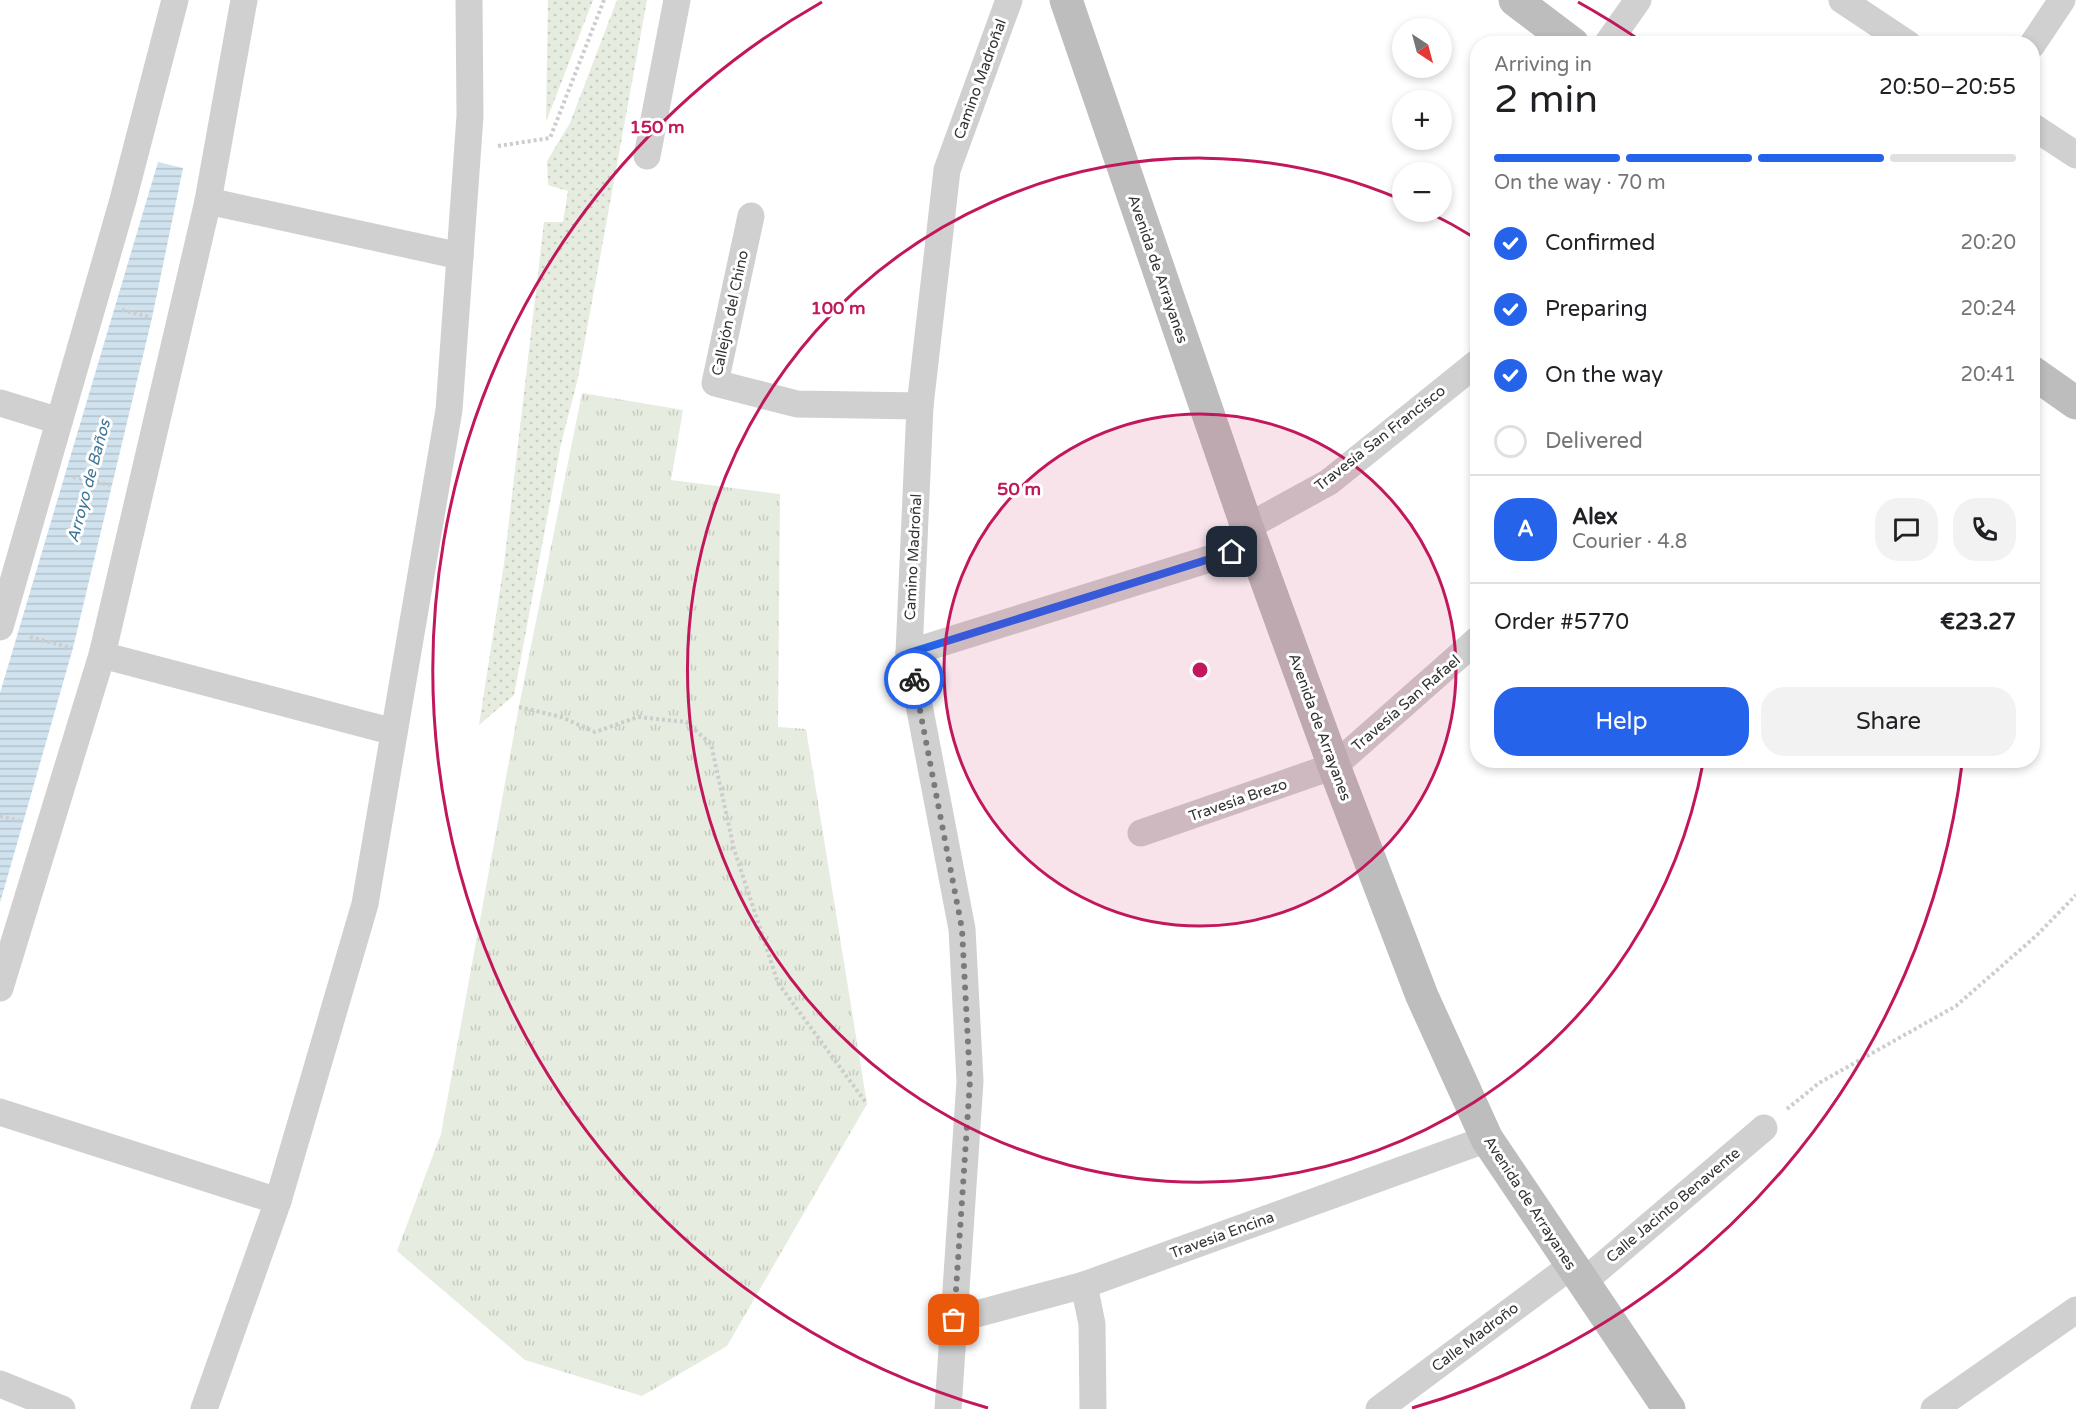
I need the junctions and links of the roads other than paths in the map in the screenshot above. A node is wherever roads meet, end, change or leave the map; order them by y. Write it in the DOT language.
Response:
graph roads {
  1 [pos="175,0"];
  2 [pos="244,0"];
  3 [pos="469,0"];
  4 [pos="677,0"];
  5 [pos="1009,0"];
  6 [pos="1065,0"];
  7 [pos="1515,0"];
  8 [pos="1638,0"];
  9 [pos="1842,0"];
  10 [pos="2061,0"];
  11 [pos="1562,36"];
  12 [pos="1613,36"];
  13 [pos="1896,36"];
  14 [pos="2038,36"];
  15 [pos="2040,131"];
  16 [pos="2076,155"];
  17 [pos="647,156"];
  18 [pos="208,201"];
  19 [pos="751,216"];
  20 [pos="460,256"];
  21 [pos="1470,368"];
  22 [pos="2040,378"];
  23 [pos="0,403"];
  24 [pos="2076,403"];
  25 [pos="920,406"];
  26 [pos="59,421"];
  27 [pos="1251,536"];
  28 [pos="0,627"];
  29 [pos="1470,646"];
  30 [pos="909,653"];
  31 [pos="102,655"];
  32 [pos="394,732"];
  33 [pos="1334,766"];
  34 [pos="1141,833"];
  35 [pos="0,988"];
  36 [pos="0,1112"];
  37 [pos="1764,1128"];
  38 [pos="1487,1139"];
  39 [pos="278,1201"];
  40 [pos="1576,1274"];
  41 [pos="1084,1285"];
  42 [pos="2076,1310"];
  43 [pos="954,1320"];
  44 [pos="0,1384"];
  45 [pos="62,1409"];
  46 [pos="204,1409"];
  47 [pos="948,1409"];
  48 [pos="1093,1409"];
  49 [pos="1379,1409"];
  50 [pos="1669,1409"];
  51 [pos="1934,1409"];
  1 -- 26 [label="street"];
  2 -- 18 [label="street"];
  3 -- 20 [label="street"];
  4 -- 17 [label="street"];
  5 -- 25 [label="street, Camino Madroñal"];
  6 -- 27 [label="street, Avenida de Arrayanes"];
  7 -- 11 [label="street"];
  8 -- 12 [label="street"];
  9 -- 13 [label="street"];
  10 -- 14 [label="street"];
  15 -- 16 [label="street"];
  18 -- 20 [label="street"];
  18 -- 31 [label="street"];
  19 -- 25 [label="street, Callejón del Chino"];
  20 -- 32 [label="street"];
  21 -- 27 [label="street, Travesía San Francisco"];
  22 -- 24 [label="street"];
  23 -- 26 [label="street"];
  25 -- 30 [label="street, Camino Madroñal"];
  26 -- 28 [label="street"];
  27 -- 30 [label="street, Travesía San Francisco"];
  27 -- 33 [label="street, Avenida de Arrayanes"];
  29 -- 33 [label="street, Travesía San Rafael"];
  30 -- 43 [label="street, Camino Madroñal"];
  31 -- 32 [label="street"];
  31 -- 35 [label="street"];
  32 -- 39 [label="street"];
  33 -- 34 [label="street, Travesía Brezo"];
  33 -- 38 [label="street, Avenida de Arrayanes"];
  36 -- 39 [label="street"];
  37 -- 40 [label="street, Calle Jacinto Benavente"];
  38 -- 40 [label="street, Avenida de Arrayanes"];
  38 -- 41 [label="street, Travesía Encina"];
  39 -- 46 [label="street"];
  40 -- 49 [label="street, Calle Madroño"];
  40 -- 50 [label="street, Avenida de Arrayanes"];
  41 -- 43 [label="street, Travesía Encina"];
  41 -- 48 [label="street"];
  42 -- 51 [label="street"];
  43 -- 47 [label="street, Camino Madroñal"];
  44 -- 45 [label="street"];
}
